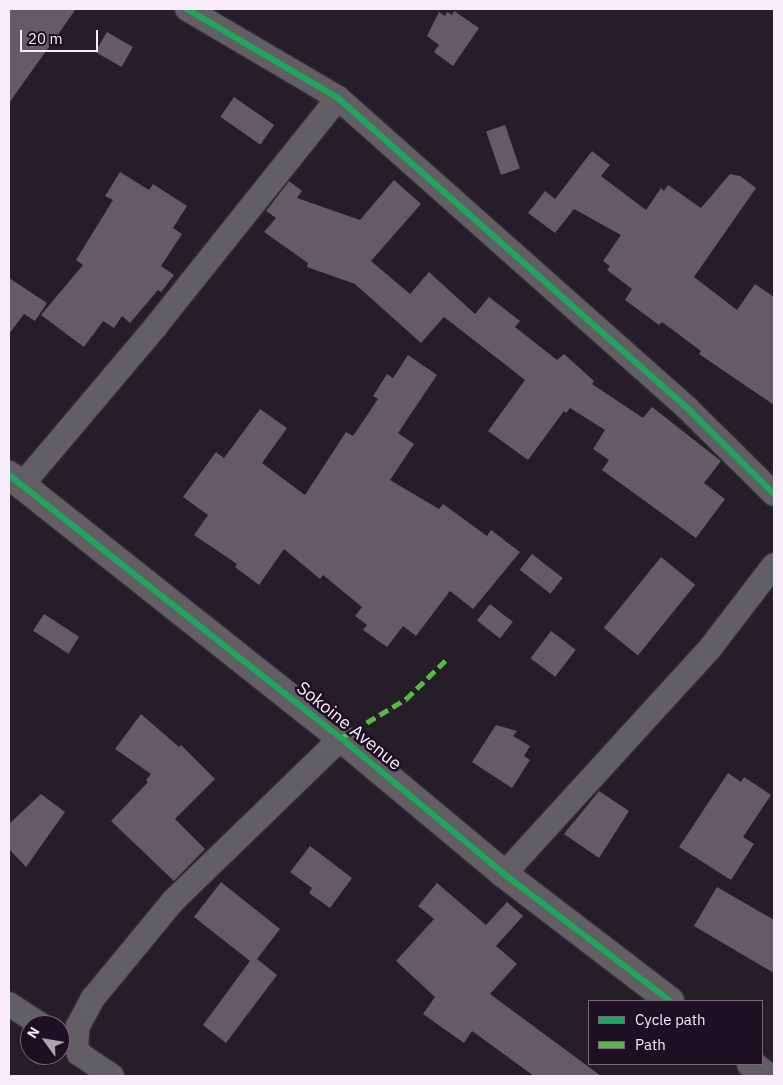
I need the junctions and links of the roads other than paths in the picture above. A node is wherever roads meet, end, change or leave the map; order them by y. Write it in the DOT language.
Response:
graph roads {
  1 [pos="187,9"];
  2 [pos="338,98"];
  3 [pos="15,481"];
  4 [pos="774,494"];
  5 [pos="774,565"];
  6 [pos="341,738"];
  7 [pos="504,874"];
  8 [pos="669,1000"];
  9 [pos="9,1004"];
  10 [pos="26,1015"];
  11 [pos="70,1028"];
  12 [pos="70,1031"];
  13 [pos="751,1065"];
  14 [pos="112,1076"];
  15 [pos="767,1076"];
  1 -- 2 [label="street"];
  2 -- 3 [label="street"];
  2 -- 4 [label="street"];
  3 -- 6 [label="street, Sokoine Avenue"];
  5 -- 7 [label="street"];
  6 -- 7 [label="street, Sokoine Avenue"];
  6 -- 11 [label="street"];
  7 -- 8 [label="street, Sokoine Avenue"];
  9 -- 10 [label="street"];
  12 -- 14 [label="street"];
  13 -- 15 [label="street"];
}
